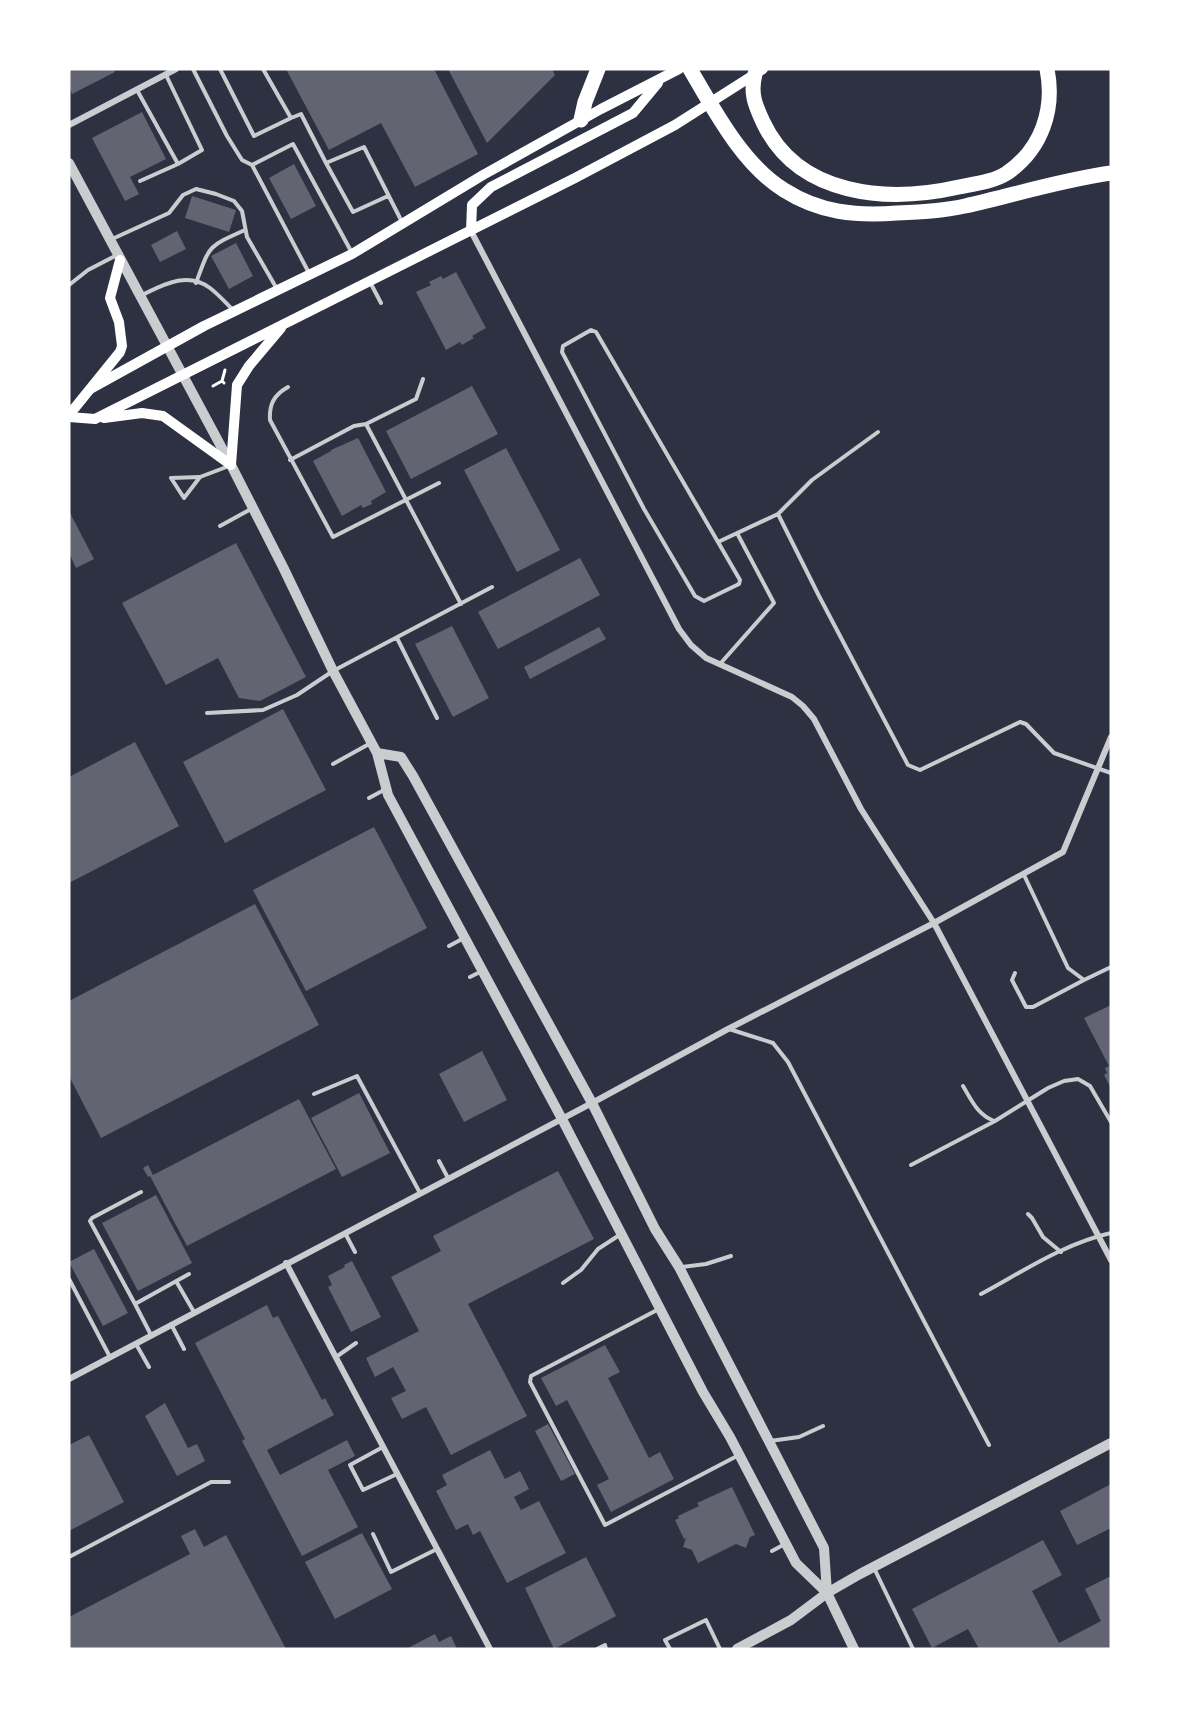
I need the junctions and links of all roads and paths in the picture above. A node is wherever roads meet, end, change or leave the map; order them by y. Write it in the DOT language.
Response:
graph roads {
  1 [pos="176,69"];
  2 [pos="193,69"];
  3 [pos="220,69"];
  4 [pos="263,69"];
  5 [pos="598,69"];
  6 [pos="679,69"];
  7 [pos="690,69"];
  8 [pos="1047,69"];
  9 [pos="759,72"];
  10 [pos="165,74"];
  11 [pos="660,80"];
  12 [pos="137,90"];
  13 [pos="710,104"];
  14 [pos="291,117"];
  15 [pos="581,120"];
  16 [pos="69,125"];
  17 [pos="69,163"];
  18 [pos="178,164"];
  19 [pos="326,164"];
  20 [pos="252,165"];
  21 [pos="1111,173"];
  22 [pos="140,181"];
  23 [pos="388,196"];
  24 [pos="403,223"];
  25 [pos="245,230"];
  26 [pos="471,231"];
  27 [pos="110,241"];
  28 [pos="352,254"];
  29 [pos="119,258"];
  30 [pos="309,274"];
  31 [pos="369,281"];
  32 [pos="196,283"];
  33 [pos="69,285"];
  34 [pos="278,290"];
  35 [pos="139,296"];
  36 [pos="381,303"];
  37 [pos="235,311"];
  38 [pos="285,323"];
  39 [pos="167,347"];
  40 [pos="225,370"];
  41 [pos="183,375"];
  42 [pos="423,379"];
  43 [pos="213,386"];
  44 [pos="288,387"];
  45 [pos="90,389"];
  46 [pos="69,416"];
  47 [pos="95,419"];
  48 [pos="366,424"];
  49 [pos="878,432"];
  50 [pos="290,460"];
  51 [pos="231,465"];
  52 [pos="200,477"];
  53 [pos="439,483"];
  54 [pos="406,500"];
  55 [pos="253,508"];
  56 [pos="778,514"];
  57 [pos="220,526"];
  58 [pos="737,533"];
  59 [pos="718,542"];
  60 [pos="492,587"];
  61 [pos="461,604"];
  62 [pos="397,638"];
  63 [pos="720,664"];
  64 [pos="333,670"];
  65 [pos="207,713"];
  66 [pos="437,718"];
  67 [pos="1111,737"];
  68 [pos="371,743"];
  69 [pos="377,753"];
  70 [pos="333,764"];
  71 [pos="1098,769"];
  72 [pos="1111,773"];
  73 [pos="386,789"];
  74 [pos="369,798"];
  75 [pos="1023,874"];
  76 [pos="934,923"];
  77 [pos="465,938"];
  78 [pos="449,946"];
  79 [pos="1111,967"];
  80 [pos="482,970"];
  81 [pos="1015,973"];
  82 [pos="470,977"];
  83 [pos="1084,980"];
  84 [pos="728,1029"];
  85 [pos="963,1086"];
  86 [pos="314,1094"];
  87 [pos="1029,1102"];
  88 [pos="592,1103"];
  89 [pos="562,1119"];
  90 [pos="994,1121"];
  91 [pos="1111,1122"];
  92 [pos="439,1161"];
  93 [pos="911,1165"];
  94 [pos="448,1178"];
  95 [pos="141,1192"];
  96 [pos="420,1192"];
  97 [pos="1028,1214"];
  98 [pos="345,1232"];
  99 [pos="1111,1233"];
  100 [pos="622,1234"];
  101 [pos="1098,1236"];
  102 [pos="356,1252"];
  103 [pos="1061,1252"];
  104 [pos="731,1256"];
  105 [pos="1111,1260"];
  106 [pos="286,1263"];
  107 [pos="680,1268"];
  108 [pos="189,1274"];
  109 [pos="69,1280"];
  110 [pos="176,1281"];
  111 [pos="563,1283"];
  112 [pos="981,1294"];
  113 [pos="135,1304"];
  114 [pos="660,1308"];
  115 [pos="194,1312"];
  116 [pos="171,1324"];
  117 [pos="151,1335"];
  118 [pos="136,1343"];
  119 [pos="356,1343"];
  120 [pos="184,1349"];
  121 [pos="110,1357"];
  122 [pos="336,1357"];
  123 [pos="149,1367"];
  124 [pos="69,1378"];
  125 [pos="823,1426"];
  126 [pos="769,1441"];
  127 [pos="1111,1443"];
  128 [pos="989,1445"];
  129 [pos="383,1447"];
  130 [pos="740,1455"];
  131 [pos="397,1474"];
  132 [pos="229,1482"];
  133 [pos="373,1534"];
  134 [pos="787,1543"];
  135 [pos="437,1549"];
  136 [pos="772,1551"];
  137 [pos="69,1557"];
  138 [pos="873,1568"];
  139 [pos="827,1593"];
  140 [pos="490,1649"];
  141 [pos="597,1649"];
  142 [pos="606,1649"];
  143 [pos="670,1649"];
  144 [pos="720,1649"];
  145 [pos="737,1649"];
  146 [pos="854,1649"];
  147 [pos="913,1649"];
  1 -- 10 [label="street"];
  2 -- 20 [label="lane"];
  3 -- 14 [label="lane"];
  4 -- 14 [label="lane"];
  5 -- 15 [label="highway"];
  6 -- 11 [label="main road"];
  7 -- 13 [label="highway"];
  8 -- 9 [label="highway"];
  9 -- 13 [label="main road"];
  10 -- 12 [label="street"];
  10 -- 18 [label="lane"];
  11 -- 15 [label="main road"];
  11 -- 26 [label="main road"];
  12 -- 16 [label="street"];
  12 -- 18 [label="lane"];
  13 -- 21 [label="highway"];
  13 -- 26 [label="main road"];
  14 -- 19 [label="lane"];
  15 -- 24 [label="main road"];
  17 -- 27 [label="street"];
  18 -- 22 [label="lane"];
  19 -- 23 [label="lane"];
  19 -- 23 [label="lane"];
  20 -- 28 [label="lane"];
  20 -- 30 [label="lane"];
  23 -- 24 [label="lane"];
  24 -- 28 [label="main road"];
  25 -- 27 [label="lane"];
  25 -- 32 [label="lane"];
  25 -- 34 [label="lane"];
  26 -- 31 [label="main road"];
  26 -- 63 [label="street"];
  27 -- 29 [label="street"];
  28 -- 30 [label="main road"];
  29 -- 33 [label="lane"];
  29 -- 35 [label="street"];
  29 -- 45 [label="main road"];
  30 -- 34 [label="main road"];
  31 -- 36 [label="lane"];
  31 -- 38 [label="main road"];
  32 -- 35 [label="lane"];
  32 -- 37 [label="lane"];
  34 -- 37 [label="main road"];
  35 -- 39 [label="street"];
  37 -- 39 [label="main road"];
  38 -- 41 [label="main road"];
  38 -- 51 [label="main road"];
  39 -- 41 [label="street"];
  39 -- 45 [label="main road"];
  40 -- 43 [label="path"];
  41 -- 47 [label="main road"];
  41 -- 51 [label="street"];
  42 -- 48 [label="lane"];
  44 -- 50 [label="lane"];
  45 -- 46 [label="main road"];
  46 -- 47 [label="main road"];
  47 -- 51 [label="main road"];
  48 -- 50 [label="lane"];
  48 -- 54 [label="lane"];
  49 -- 56 [label="lane"];
  50 -- 54 [label="lane"];
  51 -- 52 [label="lane"];
  51 -- 55 [label="street"];
  52 -- 52 [label="lane"];
  53 -- 54 [label="lane"];
  54 -- 61 [label="lane"];
  55 -- 57 [label="lane"];
  55 -- 64 [label="street"];
  56 -- 58 [label="lane"];
  56 -- 71 [label="lane"];
  58 -- 59 [label="lane"];
  58 -- 63 [label="lane"];
  59 -- 59 [label="lane"];
  60 -- 61 [label="lane"];
  61 -- 62 [label="lane"];
  62 -- 64 [label="lane"];
  62 -- 66 [label="lane"];
  63 -- 76 [label="street"];
  64 -- 65 [label="lane"];
  64 -- 68 [label="street"];
  67 -- 71 [label="street"];
  68 -- 69 [label="street"];
  68 -- 70 [label="lane"];
  69 -- 73 [label="street"];
  69 -- 88 [label="street"];
  71 -- 72 [label="lane"];
  71 -- 75 [label="street"];
  73 -- 74 [label="lane"];
  73 -- 77 [label="street"];
  75 -- 76 [label="street"];
  75 -- 83 [label="lane"];
  76 -- 84 [label="street"];
  76 -- 87 [label="street"];
  77 -- 78 [label="lane"];
  77 -- 80 [label="street"];
  79 -- 83 [label="lane"];
  80 -- 82 [label="lane"];
  80 -- 89 [label="street"];
  81 -- 83 [label="lane"];
  84 -- 88 [label="street"];
  84 -- 128 [label="lane"];
  85 -- 90 [label="lane"];
  86 -- 96 [label="lane"];
  87 -- 90 [label="lane"];
  87 -- 91 [label="lane"];
  87 -- 101 [label="street"];
  88 -- 89 [label="street"];
  88 -- 107 [label="street"];
  89 -- 94 [label="street"];
  89 -- 100 [label="street"];
  90 -- 93 [label="lane"];
  92 -- 94 [label="lane"];
  94 -- 96 [label="street"];
  95 -- 113 [label="lane"];
  96 -- 98 [label="street"];
  97 -- 103 [label="lane"];
  98 -- 102 [label="lane"];
  98 -- 106 [label="street"];
  99 -- 101 [label="lane"];
  100 -- 111 [label="lane"];
  100 -- 114 [label="street"];
  101 -- 103 [label="lane"];
  101 -- 105 [label="street"];
  103 -- 112 [label="lane"];
  104 -- 107 [label="lane"];
  106 -- 115 [label="street"];
  106 -- 122 [label="street"];
  107 -- 126 [label="street"];
  108 -- 110 [label="lane"];
  109 -- 121 [label="lane"];
  110 -- 113 [label="lane"];
  110 -- 115 [label="lane"];
  113 -- 117 [label="lane"];
  114 -- 130 [label="street"];
  114 -- 130 [label="lane"];
  115 -- 116 [label="street"];
  116 -- 117 [label="street"];
  116 -- 120 [label="lane"];
  117 -- 118 [label="street"];
  118 -- 121 [label="street"];
  118 -- 123 [label="lane"];
  119 -- 122 [label="lane"];
  121 -- 124 [label="street"];
  122 -- 129 [label="street"];
  125 -- 126 [label="lane"];
  126 -- 139 [label="street"];
  127 -- 138 [label="street"];
  129 -- 131 [label="street"];
  129 -- 131 [label="lane"];
  130 -- 134 [label="street"];
  131 -- 135 [label="street"];
  132 -- 137 [label="lane"];
  133 -- 135 [label="lane"];
  134 -- 136 [label="lane"];
  134 -- 139 [label="street"];
  135 -- 140 [label="street"];
  138 -- 139 [label="street"];
  138 -- 147 [label="lane"];
  139 -- 145 [label="street"];
  139 -- 146 [label="street"];
  141 -- 142 [label="lane"];
  143 -- 144 [label="lane"];
}
